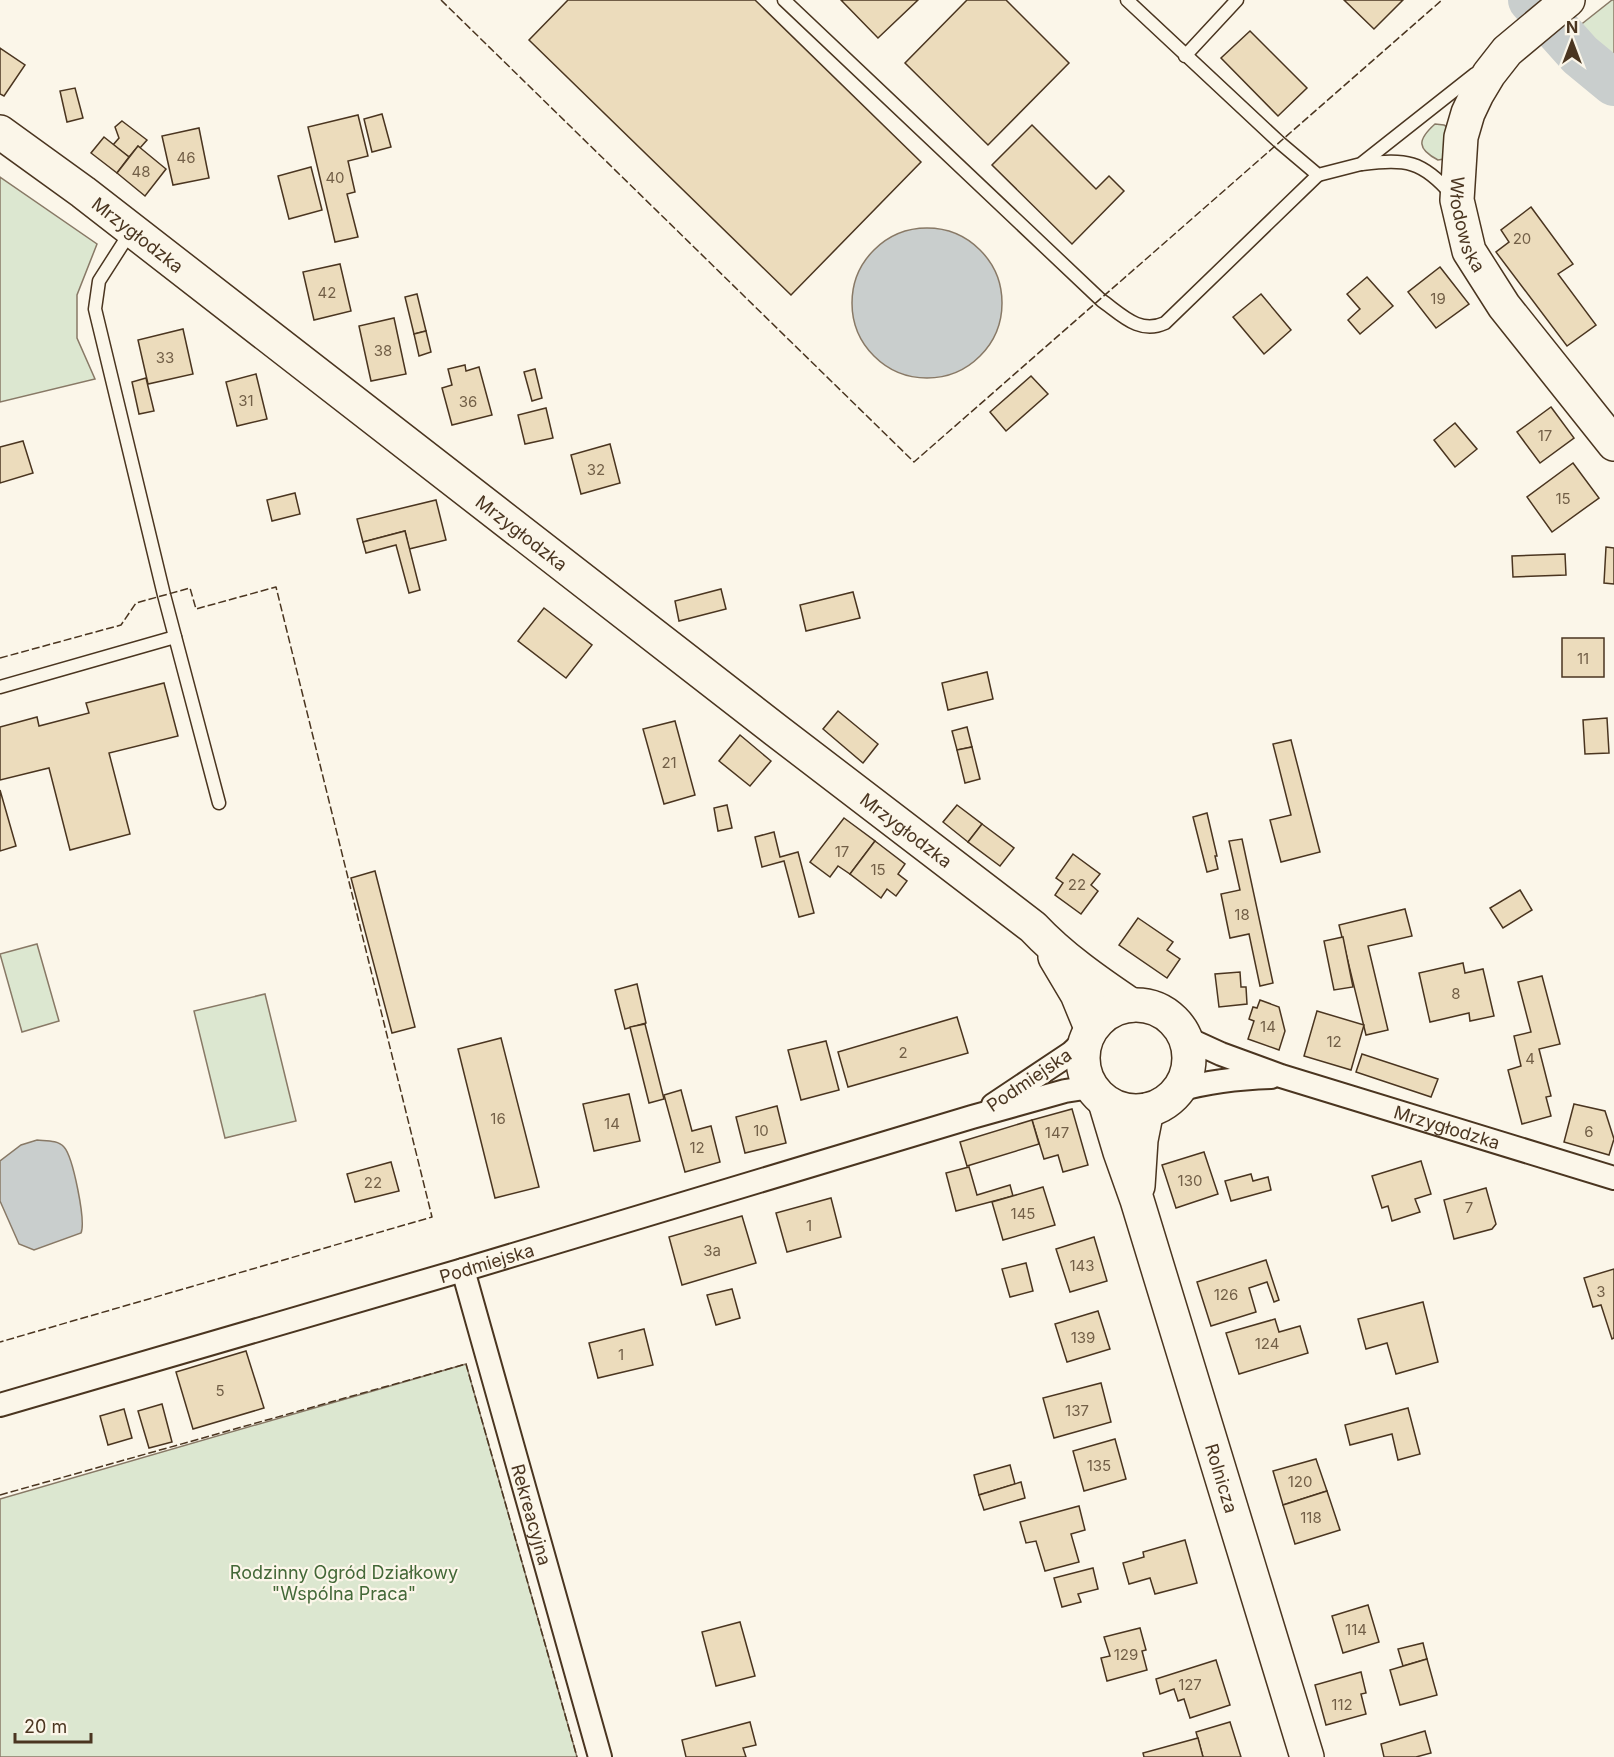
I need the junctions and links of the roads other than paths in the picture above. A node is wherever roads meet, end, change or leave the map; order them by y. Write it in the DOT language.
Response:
graph roads {
  1 [pos="784,0"];
  2 [pos="1127,0"];
  3 [pos="1237,0"];
  4 [pos="1568,0"];
  5 [pos="1515,44"];
  6 [pos="1185,56"];
  7 [pos="0,132"];
  8 [pos="1361,164"];
  9 [pos="1318,175"];
  10 [pos="1457,200"];
  11 [pos="131,230"];
  12 [pos="1614,444"];
  13 [pos="175,637"];
  14 [pos="0,687"];
  15 [pos="219,804"];
  16 [pos="1043,938"];
  17 [pos="1131,1005"];
  18 [pos="1088,1034"];
  19 [pos="1186,1038"];
  20 [pos="1281,1076"];
  21 [pos="1179,1090"];
  22 [pos="1098,1095"];
  23 [pos="1147,1110"];
  24 [pos="972,1118"];
  25 [pos="1614,1178"];
  26 [pos="1137,1200"];
  27 [pos="463,1270"];
  28 [pos="0,1405"];
  29 [pos="600,1757"];
  30 [pos="1307,1757"];
  1 -- 9 [label="lane"];
  2 -- 6 [label="lane"];
  3 -- 6 [label="lane"];
  4 -- 5 [label="street, Włodowska"];
  5 -- 8 [label="lane"];
  5 -- 10 [label="street, Włodowska"];
  6 -- 9 [label="lane"];
  7 -- 11 [label="street, Mrzygłodzka"];
  8 -- 9 [label="lane"];
  8 -- 10 [label="lane"];
  10 -- 12 [label="street, Włodowska"];
  11 -- 13 [label="lane"];
  11 -- 16 [label="street, Mrzygłodzka"];
  13 -- 14 [label="lane"];
  13 -- 15 [label="lane"];
  16 -- 17 [label="street, Mrzygłodzka"];
  16 -- 18 [label="street, Mrzygłodzka"];
  17 -- 18 [label="street"];
  17 -- 19 [label="street"];
  18 -- 22 [label="street"];
  18 -- 24 [label="street, Podmiejska"];
  19 -- 20 [label="street, Mrzygłodzka"];
  19 -- 21 [label="street"];
  20 -- 21 [label="street, Mrzygłodzka"];
  20 -- 25 [label="street, Mrzygłodzka"];
  21 -- 23 [label="street"];
  22 -- 23 [label="street"];
  22 -- 24 [label="street, Podmiejska"];
  22 -- 26 [label="street, Rolnicza"];
  23 -- 26 [label="street, Rolnicza"];
  24 -- 27 [label="street, Podmiejska"];
  26 -- 30 [label="street, Rolnicza"];
  27 -- 28 [label="street, Podmiejska"];
  27 -- 29 [label="street, Rekreacyjna"];
}
